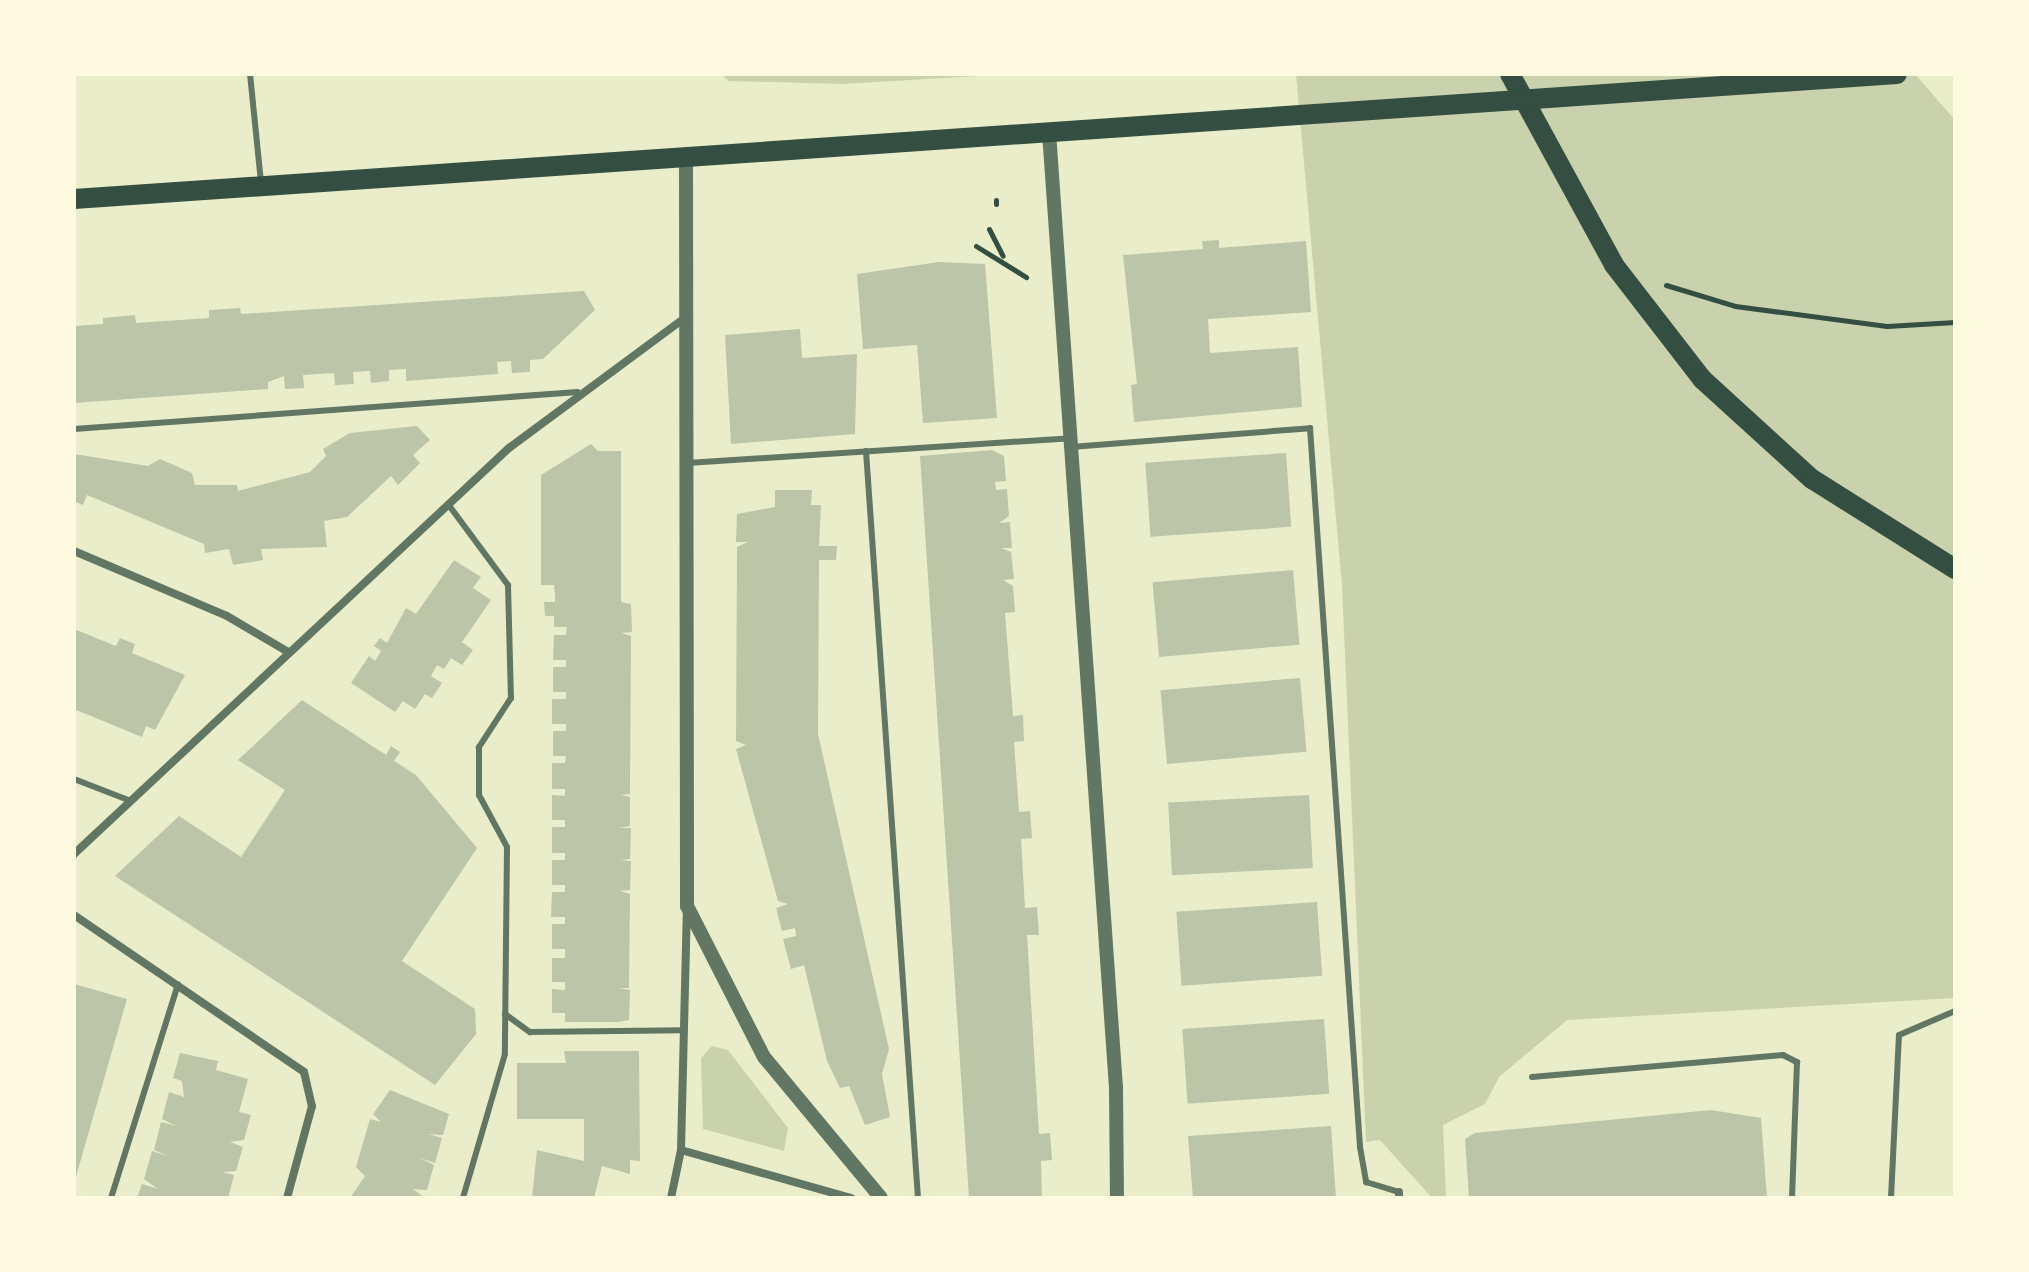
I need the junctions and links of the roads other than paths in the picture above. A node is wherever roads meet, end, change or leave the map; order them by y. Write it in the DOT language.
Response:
graph roads {
  1 [pos="250,74"];
  2 [pos="1510,74"];
  3 [pos="1897,74"];
  4 [pos="1049,132"];
  5 [pos="686,157"];
  6 [pos="261,186"];
  7 [pos="74,199"];
  8 [pos="687,316"];
  9 [pos="578,392"];
  10 [pos="74,429"];
  11 [pos="1071,442"];
  12 [pos="866,451"];
  13 [pos="686,463"];
  14 [pos="447,504"];
  15 [pos="74,551"];
  16 [pos="1955,569"];
  17 [pos="288,652"];
  18 [pos="74,779"];
  19 [pos="131,801"];
  20 [pos="74,854"];
  21 [pos="687,906"];
  22 [pos="74,915"];
  23 [pos="178,984"];
  24 [pos="1955,1011"];
  25 [pos="505,1014"];
  26 [pos="683,1030"];
  27 [pos="1532,1077"];
  28 [pos="681,1150"];
  29 [pos="1399,1195"];
  30 [pos="111,1198"];
  31 [pos="287,1198"];
  32 [pos="463,1198"];
  33 [pos="671,1198"];
  34 [pos="851,1198"];
  35 [pos="881,1198"];
  36 [pos="918,1198"];
  37 [pos="1117,1198"];
  38 [pos="1792,1198"];
  39 [pos="1891,1198"];
  1 -- 6 [label="lane"];
  2 -- 16 [label="main road"];
  3 -- 4 [label="main road"];
  4 -- 5 [label="main road"];
  4 -- 11 [label="street"];
  5 -- 6 [label="main road"];
  5 -- 8 [label="street"];
  6 -- 7 [label="main road"];
  8 -- 9 [label="street"];
  8 -- 13 [label="street"];
  9 -- 10 [label="lane"];
  9 -- 14 [label="street"];
  11 -- 12 [label="lane"];
  11 -- 29 [label="lane"];
  11 -- 37 [label="street"];
  12 -- 13 [label="lane"];
  12 -- 36 [label="lane"];
  13 -- 21 [label="street"];
  14 -- 17 [label="street"];
  14 -- 25 [label="lane"];
  15 -- 17 [label="street"];
  17 -- 19 [label="street"];
  18 -- 19 [label="lane"];
  19 -- 20 [label="street"];
  21 -- 26 [label="street"];
  21 -- 35 [label="street"];
  22 -- 23 [label="street"];
  23 -- 30 [label="lane"];
  23 -- 31 [label="street"];
  24 -- 39 [label="lane"];
  25 -- 26 [label="lane"];
  25 -- 32 [label="lane"];
  26 -- 28 [label="street"];
  27 -- 38 [label="lane"];
  28 -- 33 [label="street"];
  28 -- 34 [label="street"];
}
